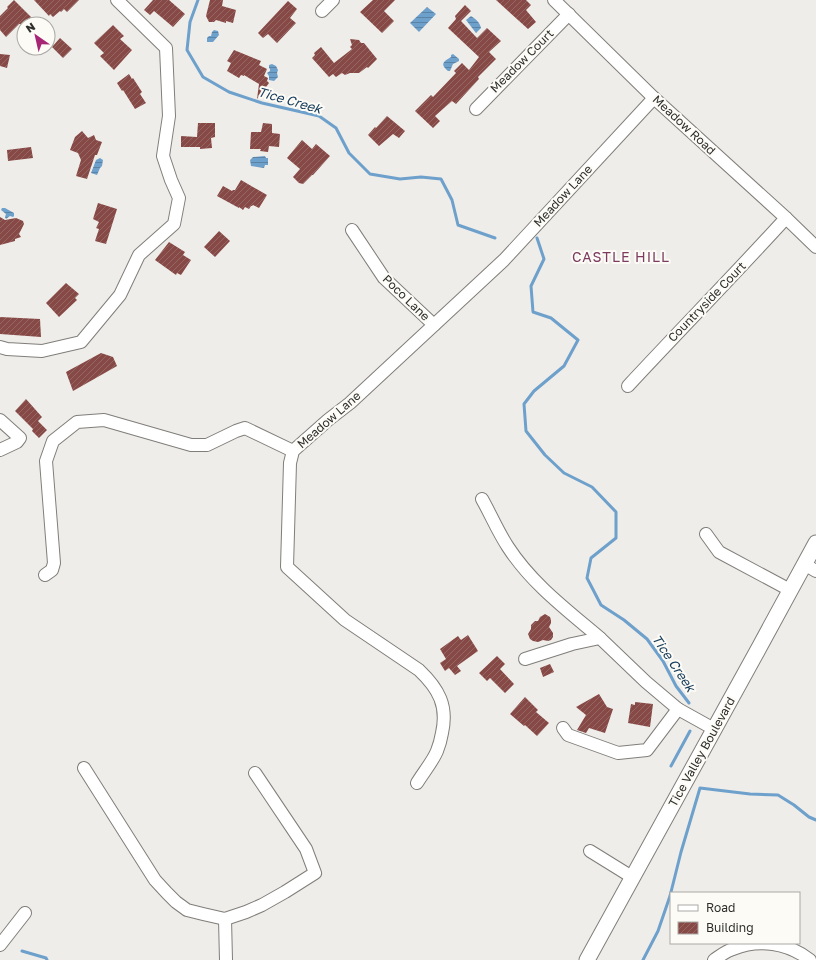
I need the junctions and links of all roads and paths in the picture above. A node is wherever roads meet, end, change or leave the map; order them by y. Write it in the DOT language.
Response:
graph roads {
  1 [pos="117,0"];
  2 [pos="333,0"];
  3 [pos="554,0"];
  4 [pos="322,11"];
  5 [pos="569,14"];
  6 [pos="654,98"];
  7 [pos="476,109"];
  8 [pos="786,218"];
  9 [pos="352,230"];
  10 [pos="816,247"];
  11 [pos="434,326"];
  12 [pos="0,347"];
  13 [pos="628,386"];
  14 [pos="0,420"];
  15 [pos="0,450"];
  16 [pos="294,451"];
  17 [pos="482,499"];
  18 [pos="706,534"];
  19 [pos="816,542"];
  20 [pos="810,568"];
  21 [pos="45,575"];
  22 [pos="790,590"];
  23 [pos="600,638"];
  24 [pos="525,659"];
  25 [pos="678,709"];
  26 [pos="563,728"];
  27 [pos="714,729"];
  28 [pos="84,768"];
  29 [pos="254,772"];
  30 [pos="417,783"];
  31 [pos="590,851"];
  32 [pos="632,877"];
  33 [pos="25,913"];
  34 [pos="225,919"];
  35 [pos="753,944"];
  36 [pos="770,944"];
  37 [pos="0,945"];
  38 [pos="226,960"];
  39 [pos="586,960"];
  40 [pos="714,960"];
  41 [pos="810,960"];
  1 -- 12 [label="street"];
  2 -- 4 [label="street"];
  3 -- 5 [label="street, Meadow Road"];
  5 -- 6 [label="street, Meadow Road"];
  5 -- 7 [label="street, Meadow Court"];
  6 -- 8 [label="street, Meadow Road"];
  6 -- 11 [label="street, Meadow Lane"];
  8 -- 10 [label="street, Meadow Road"];
  8 -- 13 [label="street, Countryside Court"];
  9 -- 11 [label="street, Poco Lane"];
  11 -- 16 [label="street, Meadow Lane"];
  14 -- 15 [label="street"];
  16 -- 21 [label="street"];
  16 -- 30 [label="street, Meadow Lane"];
  17 -- 23 [label="street"];
  18 -- 22 [label="street"];
  19 -- 20 [label="street, Tice Valley Boulevard"];
  20 -- 22 [label="street, Tice Valley Boulevard"];
  22 -- 27 [label="street, Tice Valley Boulevard"];
  23 -- 24 [label="street"];
  23 -- 25 [label="street"];
  25 -- 26 [label="street"];
  25 -- 27 [label="street"];
  27 -- 32 [label="street, Tice Valley Boulevard"];
  28 -- 34 [label="street"];
  29 -- 34 [label="street"];
  31 -- 32 [label="street"];
  32 -- 39 [label="street, Tice Valley Boulevard"];
  33 -- 37 [label="street"];
  34 -- 38 [label="street"];
  35 -- 40 [label="street"];
  36 -- 41 [label="street"];
}
